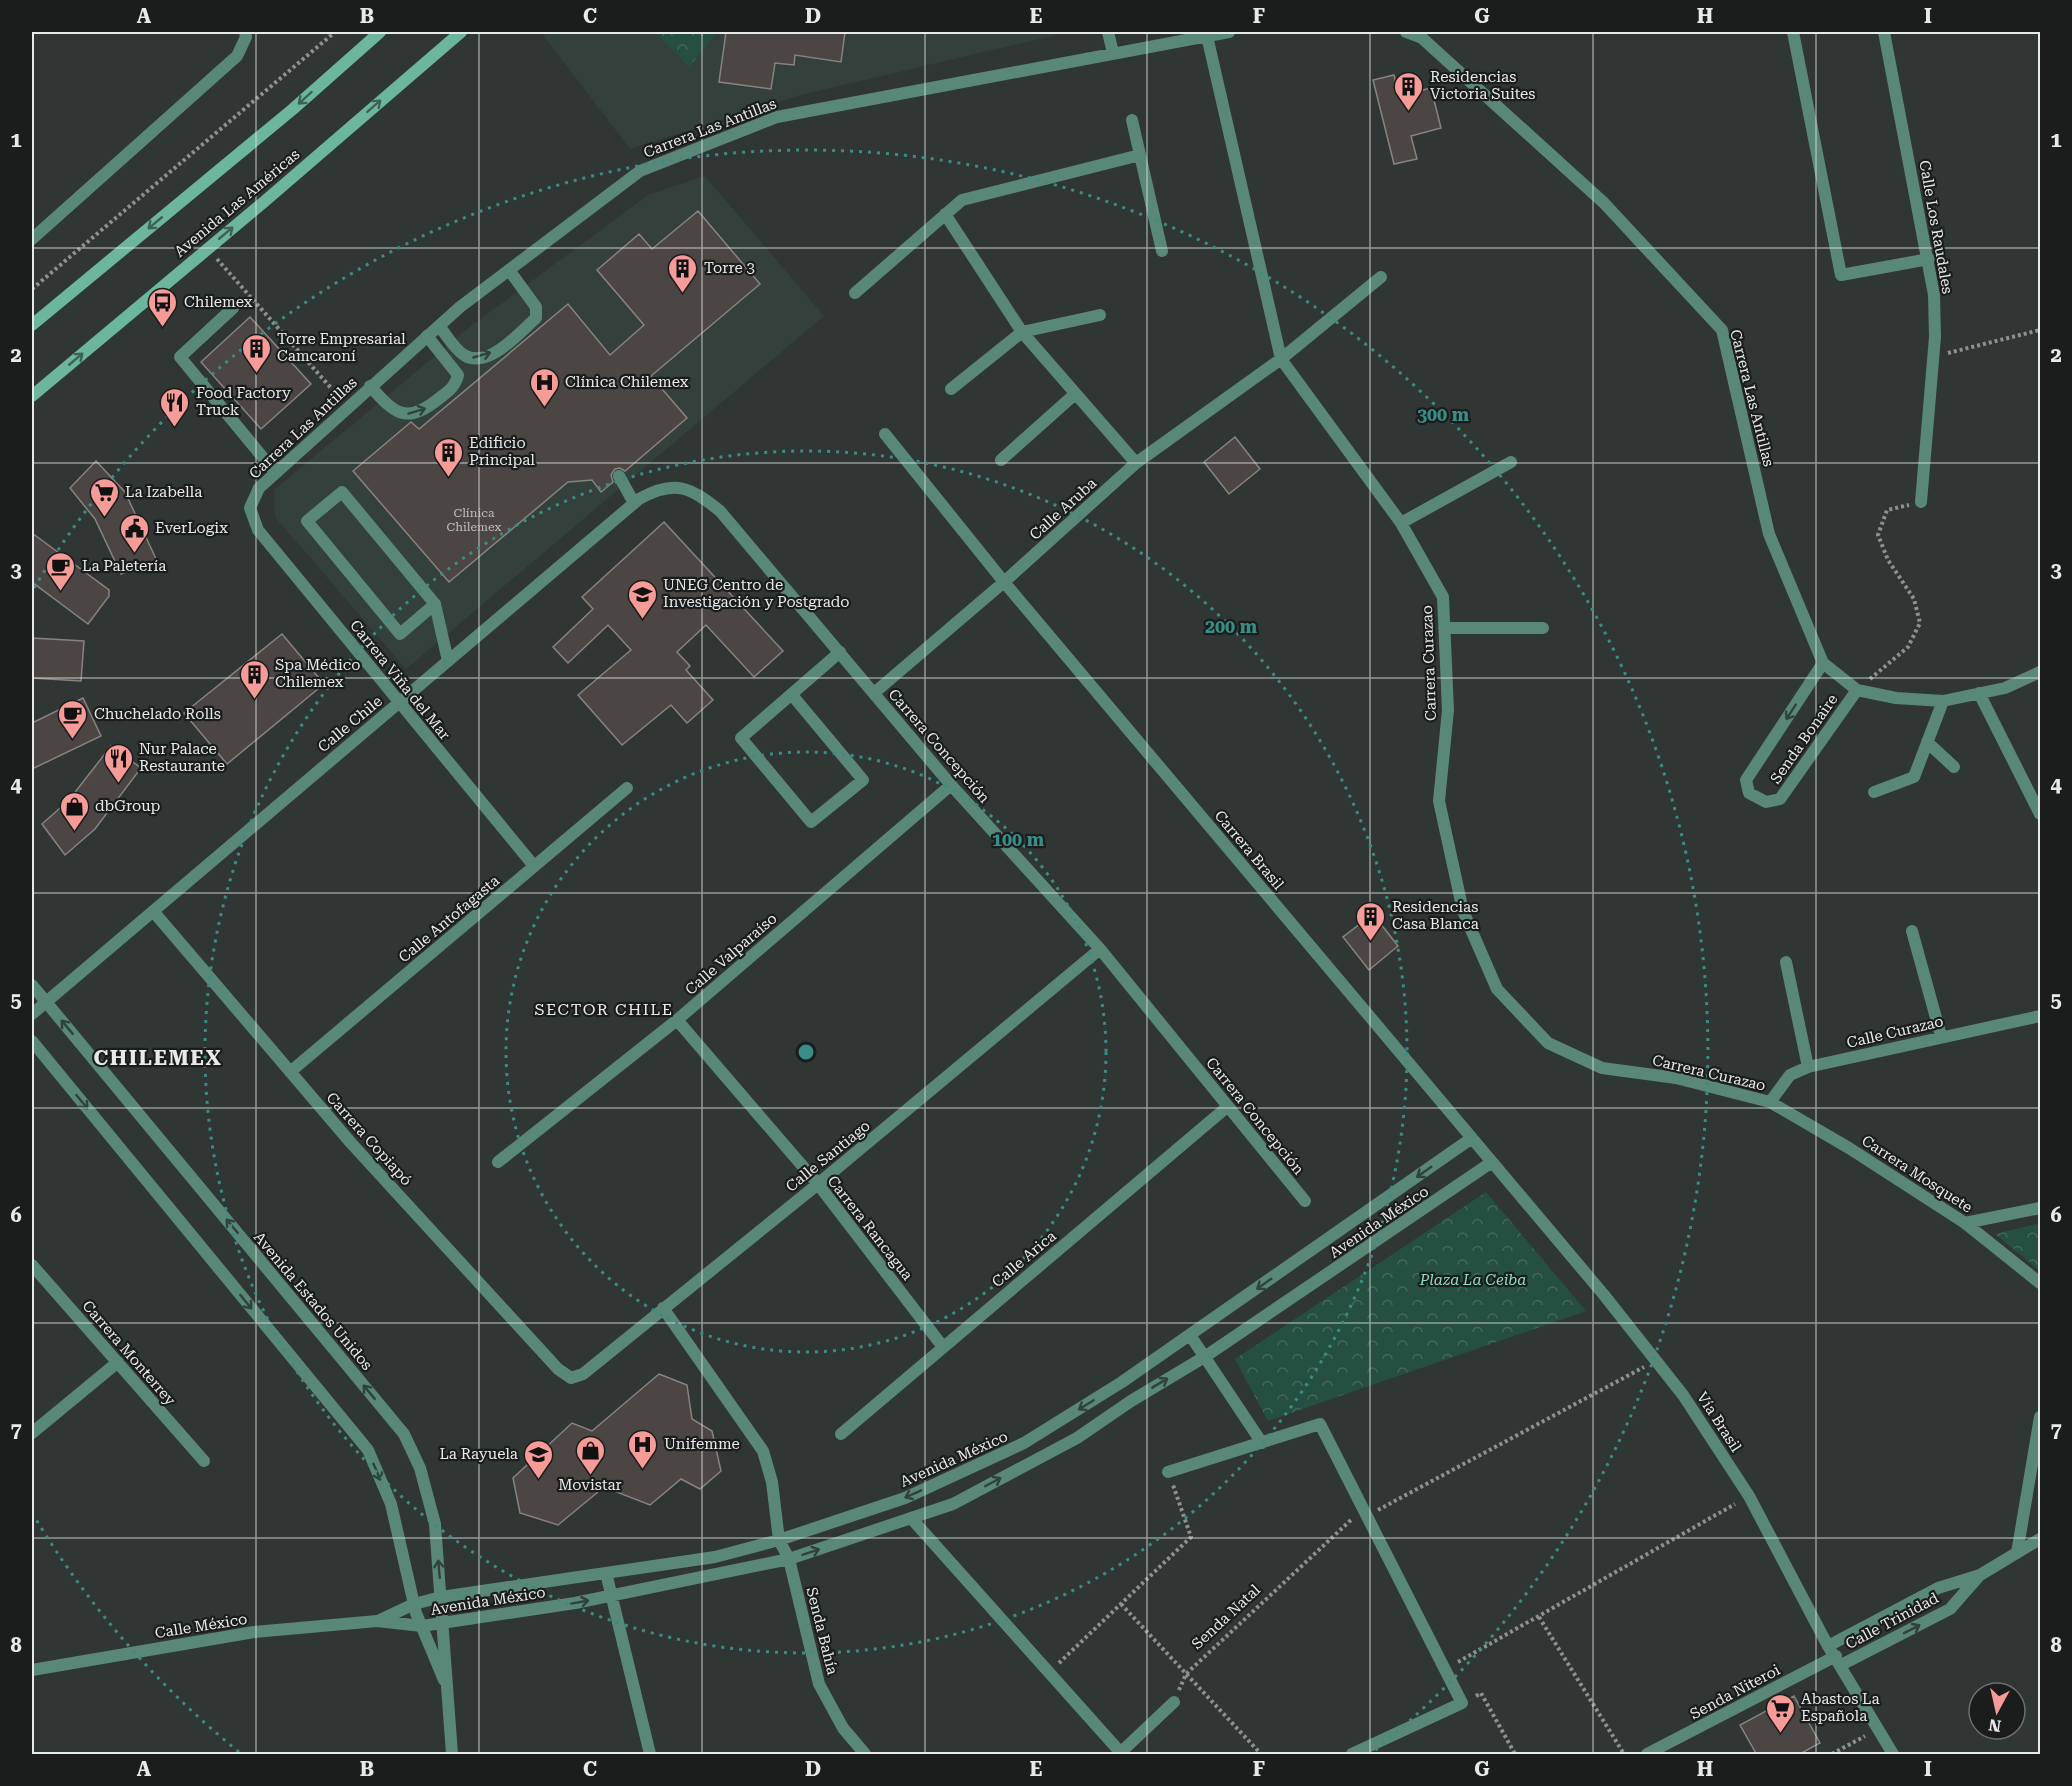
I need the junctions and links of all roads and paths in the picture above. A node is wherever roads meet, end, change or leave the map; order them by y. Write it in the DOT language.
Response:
graph roads {
  1 [pos="245,32"];
  2 [pos="334,32"];
  3 [pos="380,32"];
  4 [pos="461,32"];
  5 [pos="1108,32"];
  6 [pos="1406,32"];
  7 [pos="1793,32"];
  8 [pos="1884,32"];
  9 [pos="1218,33"];
  10 [pos="1191,35"];
  11 [pos="1113,53"];
  12 [pos="1132,120"];
  13 [pos="1140,155"];
  14 [pos="945,214"];
  15 [pos="32,239"];
  16 [pos="207,249"];
  17 [pos="1162,251"];
  18 [pos="1929,259"];
  19 [pos="509,270"];
  20 [pos="1381,277"];
  21 [pos="32,289"];
  22 [pos="855,293"];
  23 [pos="233,308"];
  24 [pos="1100,315"];
  25 [pos="32,325"];
  26 [pos="439,326"];
  27 [pos="2040,330"];
  28 [pos="1022,332"];
  29 [pos="427,336"];
  30 [pos="1934,355"];
  31 [pos="1281,359"];
  32 [pos="370,386"];
  33 [pos="951,389"];
  34 [pos="1075,394"];
  35 [pos="32,396"];
  36 [pos="347,407"];
  37 [pos="885,434"];
  38 [pos="1001,460"];
  39 [pos="1511,462"];
  40 [pos="1136,463"];
  41 [pos="275,472"];
  42 [pos="619,476"];
  43 [pos="681,487"];
  44 [pos="1921,502"];
  45 [pos="634,503"];
  46 [pos="250,508"];
  47 [pos="1401,523"];
  48 [pos="1004,582"];
  49 [pos="435,604"];
  50 [pos="1444,628"];
  51 [pos="1543,628"];
  52 [pos="840,652"];
  53 [pos="448,661"];
  54 [pos="1822,663"];
  55 [pos="2040,672"];
  56 [pos="1857,690"];
  57 [pos="874,693"];
  58 [pos="1979,693"];
  59 [pos="792,695"];
  60 [pos="1943,700"];
  61 [pos="399,703"];
  62 [pos="1927,742"];
  63 [pos="1954,767"];
  64 [pos="951,785"];
  65 [pos="627,788"];
  66 [pos="1874,792"];
  67 [pos="2040,814"];
  68 [pos="534,866"];
  69 [pos="153,911"];
  70 [pos="1912,931"];
  71 [pos="1100,949"];
  72 [pos="1786,962"];
  73 [pos="32,985"];
  74 [pos="46,1002"];
  75 [pos="32,1014"];
  76 [pos="2040,1016"];
  77 [pos="677,1020"];
  78 [pos="1941,1036"];
  79 [pos="32,1041"];
  80 [pos="1808,1067"];
  81 [pos="290,1072"];
  82 [pos="1770,1102"];
  83 [pos="1227,1107"];
  84 [pos="1472,1138"];
  85 [pos="498,1162"];
  86 [pos="1492,1162"];
  87 [pos="818,1184"];
  88 [pos="1305,1201"];
  89 [pos="2040,1208"];
  90 [pos="1965,1223"];
  91 [pos="32,1265"];
  92 [pos="2040,1283"];
  93 [pos="663,1308"];
  94 [pos="1190,1335"];
  95 [pos="943,1347"];
  96 [pos="1206,1356"];
  97 [pos="1656,1360"];
  98 [pos="118,1362"];
  99 [pos="571,1378"];
  100 [pos="2040,1416"];
  101 [pos="32,1433"];
  102 [pos="841,1434"];
  103 [pos="1262,1443"];
  104 [pos="204,1461"];
  105 [pos="1168,1472"];
  106 [pos="1749,1496"];
  107 [pos="1365,1512"];
  108 [pos="911,1518"];
  109 [pos="779,1539"];
  110 [pos="2040,1539"];
  111 [pos="2017,1553"];
  112 [pos="789,1559"];
  113 [pos="606,1573"];
  114 [pos="1980,1575"];
  115 [pos="612,1596"];
  116 [pos="441,1597"];
  117 [pos="414,1604"];
  118 [pos="1121,1604"];
  119 [pos="1539,1617"];
  120 [pos="376,1621"];
  121 [pos="444,1622"];
  122 [pos="422,1626"];
  123 [pos="1835,1656"];
  124 [pos="32,1670"];
  125 [pos="1444,1670"];
  126 [pos="1049,1672"];
  127 [pos="1186,1674"];
  128 [pos="449,1690"];
  129 [pos="1174,1702"];
  130 [pos="1462,1703"];
  131 [pos="1879,1729"];
  132 [pos="1120,1754"];
  133 [pos="452,1755"];
  134 [pos="650,1755"];
  135 [pos="865,1755"];
  136 [pos="1261,1755"];
  137 [pos="1352,1755"];
  138 [pos="1515,1755"];
  139 [pos="1624,1755"];
  140 [pos="1647,1755"];
  141 [pos="1832,1755"];
  142 [pos="1893,1755"];
  1 -- 15 [label="street"];
  2 -- 21 [label="path"];
  3 -- 25 [label="main road, one-way"];
  16 -- 4 [label="main road, Avenida Las Américas, one-way"];
  5 -- 11 [label="street"];
  6 -- 54 [label="street, Carrera Las Antillas"];
  7 -- 18 [label="street"];
  8 -- 18 [label="street, Calle Los Raudales"];
  9 -- 10 [label="street, Carrera Las Antillas"];
  9 -- 31 [label="street"];
  10 -- 11 [label="street, Carrera Las Antillas"];
  11 -- 19 [label="street, Carrera Las Antillas"];
  12 -- 13 [label="street"];
  13 -- 14 [label="street"];
  13 -- 17 [label="street"];
  14 -- 22 [label="street"];
  14 -- 28 [label="street"];
  35 -- 16 [label="main road, Avenida Las Américas, one-way"];
  16 -- 36 [label="path"];
  18 -- 30 [label="street, Calle Los Raudales"];
  19 -- 26 [label="street, Carrera Las Antillas"];
  26 -- 19 [label="street, one-way"];
  20 -- 31 [label="street, Calle Aruba"];
  23 -- 41 [label="street"];
  24 -- 28 [label="street"];
  26 -- 29 [label="street, Carrera Las Antillas"];
  27 -- 30 [label="path"];
  28 -- 33 [label="street"];
  28 -- 34 [label="street"];
  29 -- 32 [label="street, Carrera Las Antillas"];
  32 -- 29 [label="street, one-way"];
  30 -- 44 [label="street, Calle Los Raudales"];
  31 -- 40 [label="street, Calle Aruba"];
  31 -- 47 [label="street, Carrera Curazao"];
  32 -- 36 [label="street, Carrera Las Antillas"];
  34 -- 38 [label="street"];
  34 -- 40 [label="street"];
  36 -- 41 [label="street, Carrera Las Antillas"];
  37 -- 48 [label="street, Carrera Brasil"];
  39 -- 47 [label="street"];
  40 -- 48 [label="street, Calle Aruba"];
  41 -- 46 [label="street, Carrera Las Antillas"];
  42 -- 45 [label="street"];
  43 -- 45 [label="street, Calle Chile"];
  43 -- 52 [label="street, Carrera Concepción"];
  44 -- 56 [label="path"];
  45 -- 53 [label="street, Calle Chile"];
  46 -- 61 [label="street, Carrera Viña del Mar"];
  47 -- 50 [label="street, Carrera Curazao"];
  48 -- 57 [label="street, Calle Aruba"];
  48 -- 84 [label="street, Carrera Brasil"];
  49 -- 49 [label="street"];
  49 -- 53 [label="street"];
  50 -- 51 [label="street"];
  50 -- 82 [label="street, Carrera Curazao"];
  52 -- 57 [label="street, Carrera Concepción"];
  52 -- 59 [label="street"];
  53 -- 61 [label="street, Calle Chile"];
  54 -- 56 [label="street, Carrera Las Antillas"];
  54 -- 56 [label="street, Senda Bonaire, one-way"];
  55 -- 58 [label="street, Carrera Las Antillas"];
  56 -- 60 [label="street, Carrera Las Antillas"];
  57 -- 64 [label="street, Carrera Concepción"];
  58 -- 60 [label="street, Carrera Las Antillas"];
  58 -- 67 [label="street"];
  59 -- 59 [label="street"];
  60 -- 62 [label="street"];
  61 -- 68 [label="street, Carrera Viña del Mar"];
  61 -- 69 [label="street, Calle Chile"];
  62 -- 63 [label="street"];
  62 -- 66 [label="street"];
  64 -- 71 [label="street, Carrera Concepción"];
  64 -- 77 [label="street, Calle Valparaíso"];
  65 -- 68 [label="street, Calle Antofagasta"];
  68 -- 81 [label="street, Calle Antofagasta"];
  69 -- 74 [label="street, Calle Chile"];
  69 -- 81 [label="street, Carrera Copiapó"];
  70 -- 78 [label="street"];
  71 -- 83 [label="street, Carrera Concepción"];
  71 -- 87 [label="street, Calle Santiago"];
  72 -- 80 [label="street"];
  73 -- 74 [label="street, Avenida Estados Unidos"];
  74 -- 75 [label="street, Calle Chile"];
  116 -- 74 [label="street, Avenida Estados Unidos, one-way"];
  76 -- 78 [label="street, Calle Curazao"];
  77 -- 85 [label="street, Calle Valparaíso"];
  77 -- 87 [label="street, Carrera Rancagua"];
  78 -- 80 [label="street, Calle Curazao"];
  79 -- 117 [label="street, Avenida Estados Unidos, one-way"];
  80 -- 82 [label="street, Calle Curazao"];
  81 -- 99 [label="street, Carrera Copiapó"];
  82 -- 90 [label="street, Carrera Mosquete"];
  83 -- 88 [label="street, Carrera Concepción"];
  83 -- 95 [label="street, Calle Arica"];
  84 -- 86 [label="street, Vía Brasil"];
  84 -- 94 [label="street, Avenida México, one-way"];
  86 -- 96 [label="street, Avenida México"];
  86 -- 97 [label="street, Vía Brasil"];
  87 -- 93 [label="street, Calle Santiago"];
  87 -- 95 [label="street, Carrera Rancagua"];
  89 -- 90 [label="street"];
  90 -- 92 [label="street, Carrera Mosquete"];
  91 -- 98 [label="street, Carrera Monterrey"];
  93 -- 99 [label="street, Calle Santiago"];
  93 -- 109 [label="street"];
  94 -- 96 [label="street"];
  94 -- 109 [label="street, Avenida México, one-way"];
  95 -- 102 [label="street, Calle Arica"];
  96 -- 103 [label="street"];
  108 -- 96 [label="street, Avenida México, one-way"];
  97 -- 106 [label="street, Vía Brasil"];
  97 -- 107 [label="path, Senda Natal"];
  98 -- 101 [label="street"];
  98 -- 104 [label="street, Carrera Monterrey"];
  100 -- 111 [label="street"];
  103 -- 105 [label="street"];
  103 -- 107 [label="street"];
  105 -- 118 [label="path"];
  106 -- 119 [label="path"];
  106 -- 123 [label="street, Vía Brasil"];
  107 -- 125 [label="street"];
  107 -- 127 [label="path, Senda Natal"];
  112 -- 108 [label="street, Avenida México, one-way"];
  108 -- 126 [label="street"];
  109 -- 112 [label="street, Senda Bahía"];
  109 -- 113 [label="street, Avenida México"];
  110 -- 111 [label="street, Calle Trinidad"];
  111 -- 114 [label="street, Calle Trinidad"];
  112 -- 115 [label="street, Avenida México"];
  112 -- 135 [label="street, Senda Bahía"];
  113 -- 115 [label="street"];
  113 -- 116 [label="street, Avenida México"];
  114 -- 123 [label="street, Calle Trinidad"];
  123 -- 114 [label="street, Calle Trinidad, one-way"];
  121 -- 115 [label="street, Avenida México, one-way"];
  115 -- 134 [label="street"];
  116 -- 117 [label="street, Avenida México"];
  116 -- 121 [label="street, Avenida Estados Unidos"];
  117 -- 120 [label="street, Avenida México"];
  117 -- 122 [label="street, Avenida Estados Unidos"];
  118 -- 126 [label="path"];
  118 -- 127 [label="path"];
  119 -- 125 [label="path"];
  119 -- 139 [label="path"];
  120 -- 122 [label="street, Avenida México"];
  120 -- 124 [label="street, Calle México"];
  121 -- 122 [label="street, Avenida México"];
  121 -- 128 [label="street, Avenida Estados Unidos"];
  122 -- 128 [label="street, Avenida Estados Unidos"];
  123 -- 131 [label="street, Vía Brasil"];
  123 -- 140 [label="street, Senda Niteroi"];
  125 -- 130 [label="street"];
  126 -- 132 [label="street"];
  127 -- 129 [label="path, Senda Natal"];
  127 -- 136 [label="path"];
  128 -- 133 [label="street, Avenida Estados Unidos"];
  129 -- 132 [label="street"];
  130 -- 137 [label="street"];
  130 -- 138 [label="path"];
  131 -- 141 [label="path"];
  131 -- 142 [label="street, Vía Brasil"];
}
